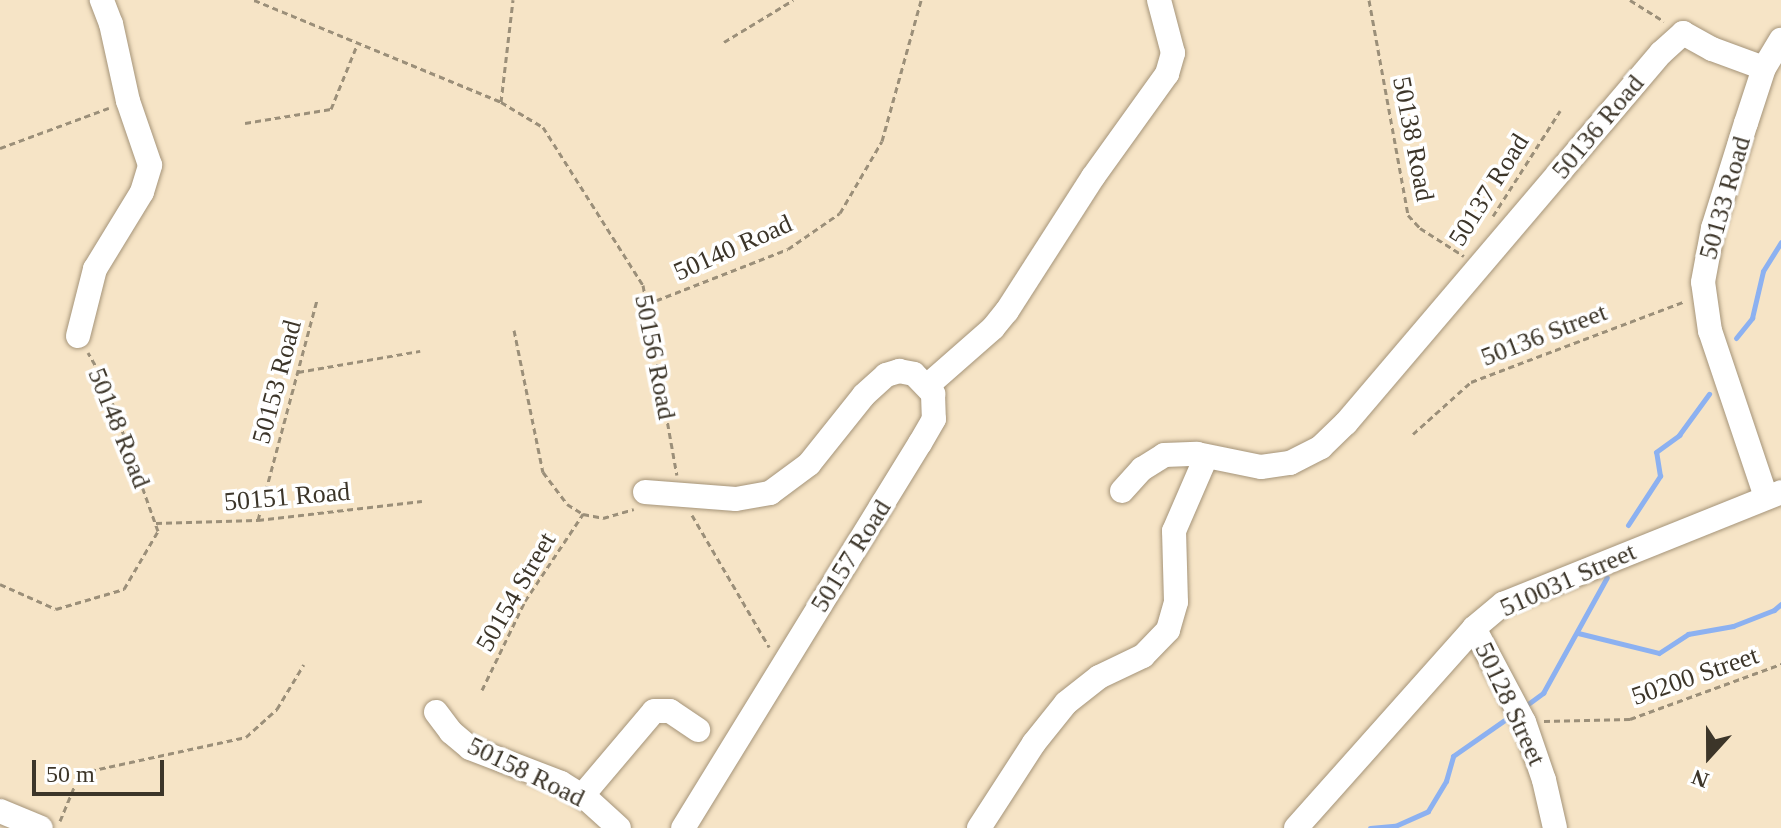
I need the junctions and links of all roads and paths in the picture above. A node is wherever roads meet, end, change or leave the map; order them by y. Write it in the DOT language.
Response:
graph roads {
  1 [pos="102,0"];
  2 [pos="254,0"];
  3 [pos="513,0"];
  4 [pos="793,0"];
  5 [pos="921,0"];
  6 [pos="1159,0"];
  7 [pos="1369,0"];
  8 [pos="1630,0"];
  9 [pos="261,1"];
  10 [pos="1683,33"];
  11 [pos="1781,40"];
  12 [pos="724,42"];
  13 [pos="357,45"];
  14 [pos="1764,68"];
  15 [pos="128,101"];
  16 [pos="501,102"];
  17 [pos="1560,111"];
  18 [pos="245,123"];
  19 [pos="0,148"];
  20 [pos="1492,218"];
  21 [pos="1466,258"];
  22 [pos="1457,290"];
  23 [pos="1703,294"];
  24 [pos="317,300"];
  25 [pos="646,305"];
  26 [pos="514,330"];
  27 [pos="78,336"];
  28 [pos="420,351"];
  29 [pos="298,372"];
  30 [pos="927,386"];
  31 [pos="1413,434"];
  32 [pos="1206,457"];
  33 [pos="1122,491"];
  34 [pos="681,495"];
  35 [pos="1774,495"];
  36 [pos="644,499"];
  37 [pos="422,501"];
  38 [pos="583,514"];
  39 [pos="258,520"];
  40 [pos="156,523"];
  41 [pos="0,584"];
  42 [pos="1474,628"];
  43 [pos="304,664"];
  44 [pos="1781,664"];
  45 [pos="781,668"];
  46 [pos="482,690"];
  47 [pos="436,712"];
  48 [pos="1524,722"];
  49 [pos="698,730"];
  50 [pos="582,796"];
  51 [pos="0,811"];
  52 [pos="41,828"];
  53 [pos="57,828"];
  54 [pos="619,828"];
  55 [pos="683,828"];
  56 [pos="979,828"];
  57 [pos="1296,828"];
  58 [pos="1555,828"];
  1 -- 15 [label="street, 50148 Road"];
  2 -- 9 [label="path, 50156 Road"];
  3 -- 16 [label="path"];
  4 -- 12 [label="path"];
  5 -- 25 [label="path, 50140 Road"];
  6 -- 30 [label="street"];
  7 -- 21 [label="path, 50138 Road"];
  8 -- 10 [label="path"];
  9 -- 13 [label="path, 50156 Road"];
  10 -- 14 [label="street"];
  10 -- 22 [label="street, 50136 Road"];
  11 -- 14 [label="street, 50133 Road"];
  13 -- 16 [label="path, 50156 Road"];
  13 -- 18 [label="path"];
  14 -- 23 [label="street, 50133 Road"];
  15 -- 19 [label="path"];
  15 -- 27 [label="street, 50148 Road"];
  16 -- 25 [label="path, 50156 Road"];
  17 -- 20 [label="path, 50137 Road"];
  21 -- 22 [label="path, 50137 Road"];
  22 -- 32 [label="street, 50136 Road"];
  23 -- 31 [label="path, 50136 Street"];
  23 -- 35 [label="street, 50133 Road"];
  24 -- 29 [label="path, 50153 Road"];
  25 -- 34 [label="path, 50156 Road"];
  26 -- 38 [label="path"];
  27 -- 40 [label="path, 50148 Road"];
  28 -- 29 [label="path"];
  29 -- 39 [label="path, 50153 Road"];
  30 -- 34 [label="street"];
  30 -- 45 [label="street, 50157 Road"];
  32 -- 33 [label="street, 50136 Road"];
  32 -- 56 [label="street"];
  34 -- 36 [label="street"];
  34 -- 45 [label="path, 50156 Road"];
  35 -- 42 [label="street, 510031 Street"];
  36 -- 38 [label="path"];
  37 -- 39 [label="path, 50151 Road"];
  38 -- 46 [label="path, 50154 Street"];
  39 -- 40 [label="path, 50151 Road"];
  40 -- 41 [label="path, 50148 Road"];
  42 -- 48 [label="street, 50128 Street"];
  42 -- 57 [label="street, 510031 Street"];
  43 -- 53 [label="path"];
  44 -- 48 [label="path, 50200 Street"];
  45 -- 55 [label="street"];
  47 -- 50 [label="street, 50158 Road"];
  48 -- 58 [label="street, 50128 Street"];
  49 -- 50 [label="street"];
  50 -- 54 [label="street, 50158 Road"];
  51 -- 52 [label="street"];
}
